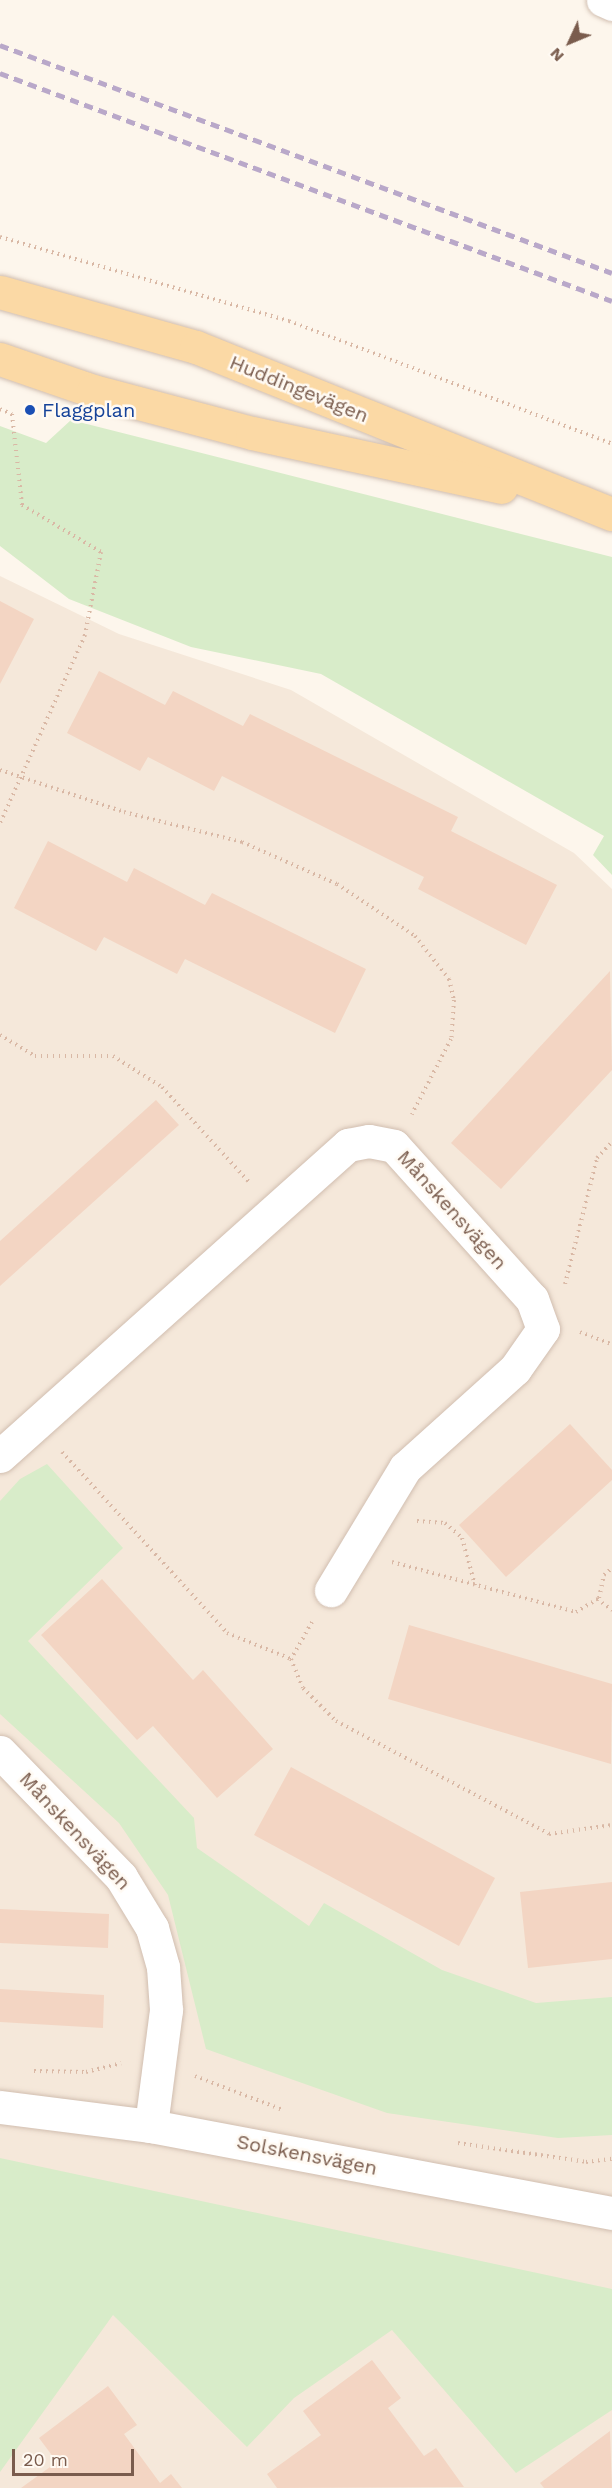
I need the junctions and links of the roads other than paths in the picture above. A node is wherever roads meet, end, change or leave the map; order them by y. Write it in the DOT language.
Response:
graph roads {
  1 [pos="603,0"];
  2 [pos="612,4"];
  3 [pos="0,292"];
  4 [pos="0,359"];
  5 [pos="601,510"];
  6 [pos="0,1456"];
  7 [pos="331,1590"];
  8 [pos="0,1752"];
  9 [pos="0,2107"];
  10 [pos="151,2126"];
  11 [pos="612,2213"];
  1 -- 2 [label="street"];
  3 -- 5 [label="main road, Huddingevägen"];
  4 -- 5 [label="main road, Huddingevägen"];
  6 -- 7 [label="street, Månskensvägen"];
  8 -- 10 [label="street, Månskensvägen"];
  9 -- 10 [label="street, Solskensvägen"];
  10 -- 11 [label="street, Solskensvägen"];
}
